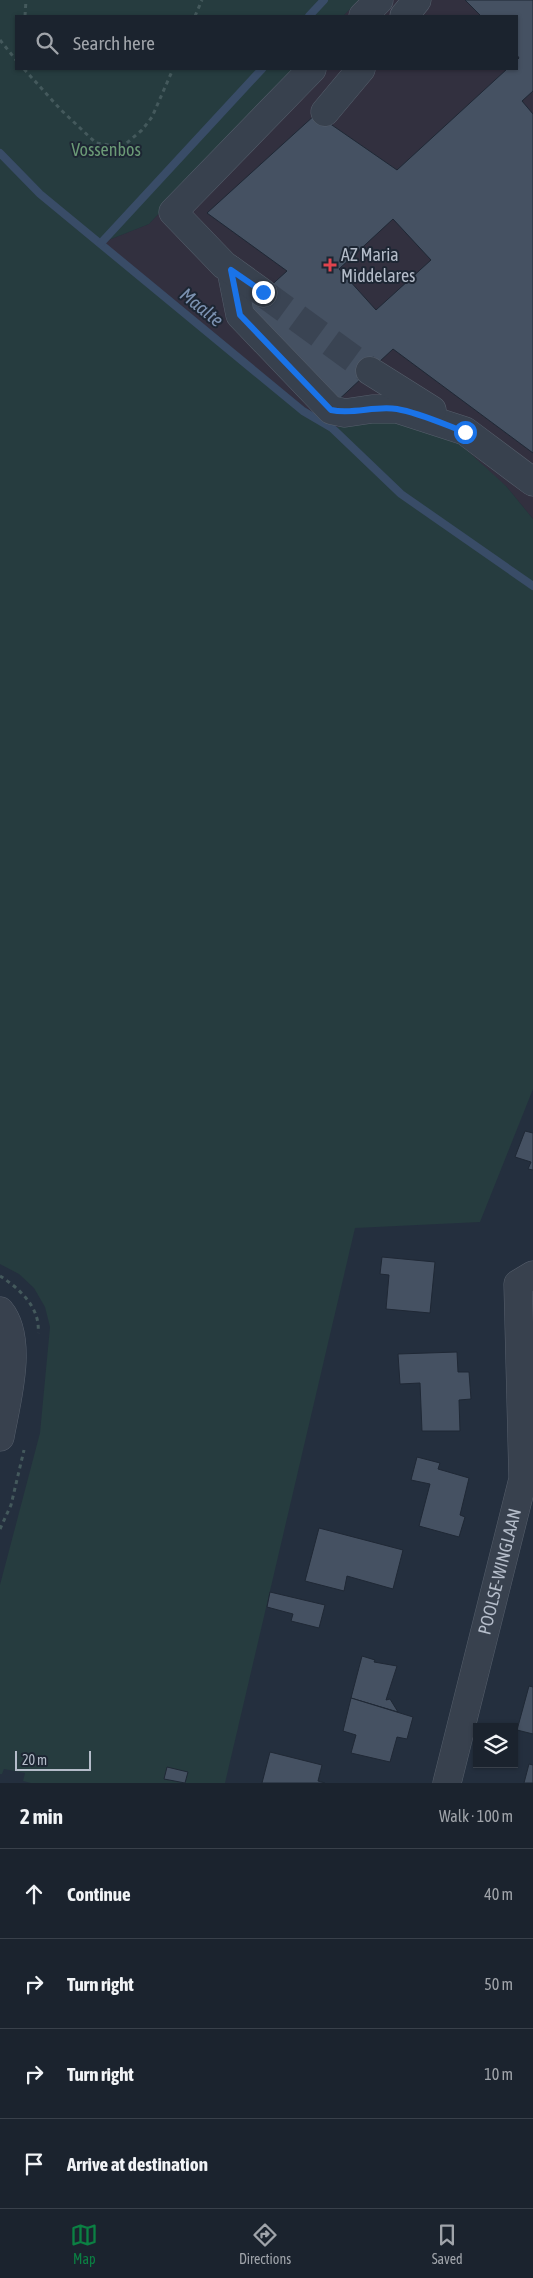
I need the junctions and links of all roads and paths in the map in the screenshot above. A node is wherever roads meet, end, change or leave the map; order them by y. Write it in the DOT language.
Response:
graph roads {
  1 [pos="26,0"];
  2 [pos="202,0"];
  3 [pos="379,0"];
  4 [pos="417,0"];
  5 [pos="25,15"];
  6 [pos="196,15"];
  7 [pos="364,15"];
  8 [pos="405,15"];
  9 [pos="0,40"];
  10 [pos="15,57"];
  11 [pos="25,70"];
  12 [pos="173,70"];
  13 [pos="311,70"];
  14 [pos="359,70"];
  15 [pos="325,112"];
  16 [pos="231,270"];
  17 [pos="263,292"];
  18 [pos="370,371"];
  19 [pos="465,432"];
  20 [pos="533,482"];
  21 [pos="533,1275"];
  22 [pos="0,1311"];
  23 [pos="0,1437"];
  24 [pos="446,1783"];
  1 -- 5 [label="path"];
  2 -- 6 [label="path"];
  3 -- 7 [label="street"];
  4 -- 8 [label="street"];
  9 -- 10 [label="path"];
  11 -- 12 [label="path"];
  13 -- 16 [label="street"];
  14 -- 15 [label="street"];
  16 -- 17 [label="street"];
  16 -- 19 [label="street"];
  18 -- 19 [label="street"];
  19 -- 20 [label="street"];
  21 -- 24 [label="street, POOLSE-WINGLAAN"];
  22 -- 23 [label="street"];
}
